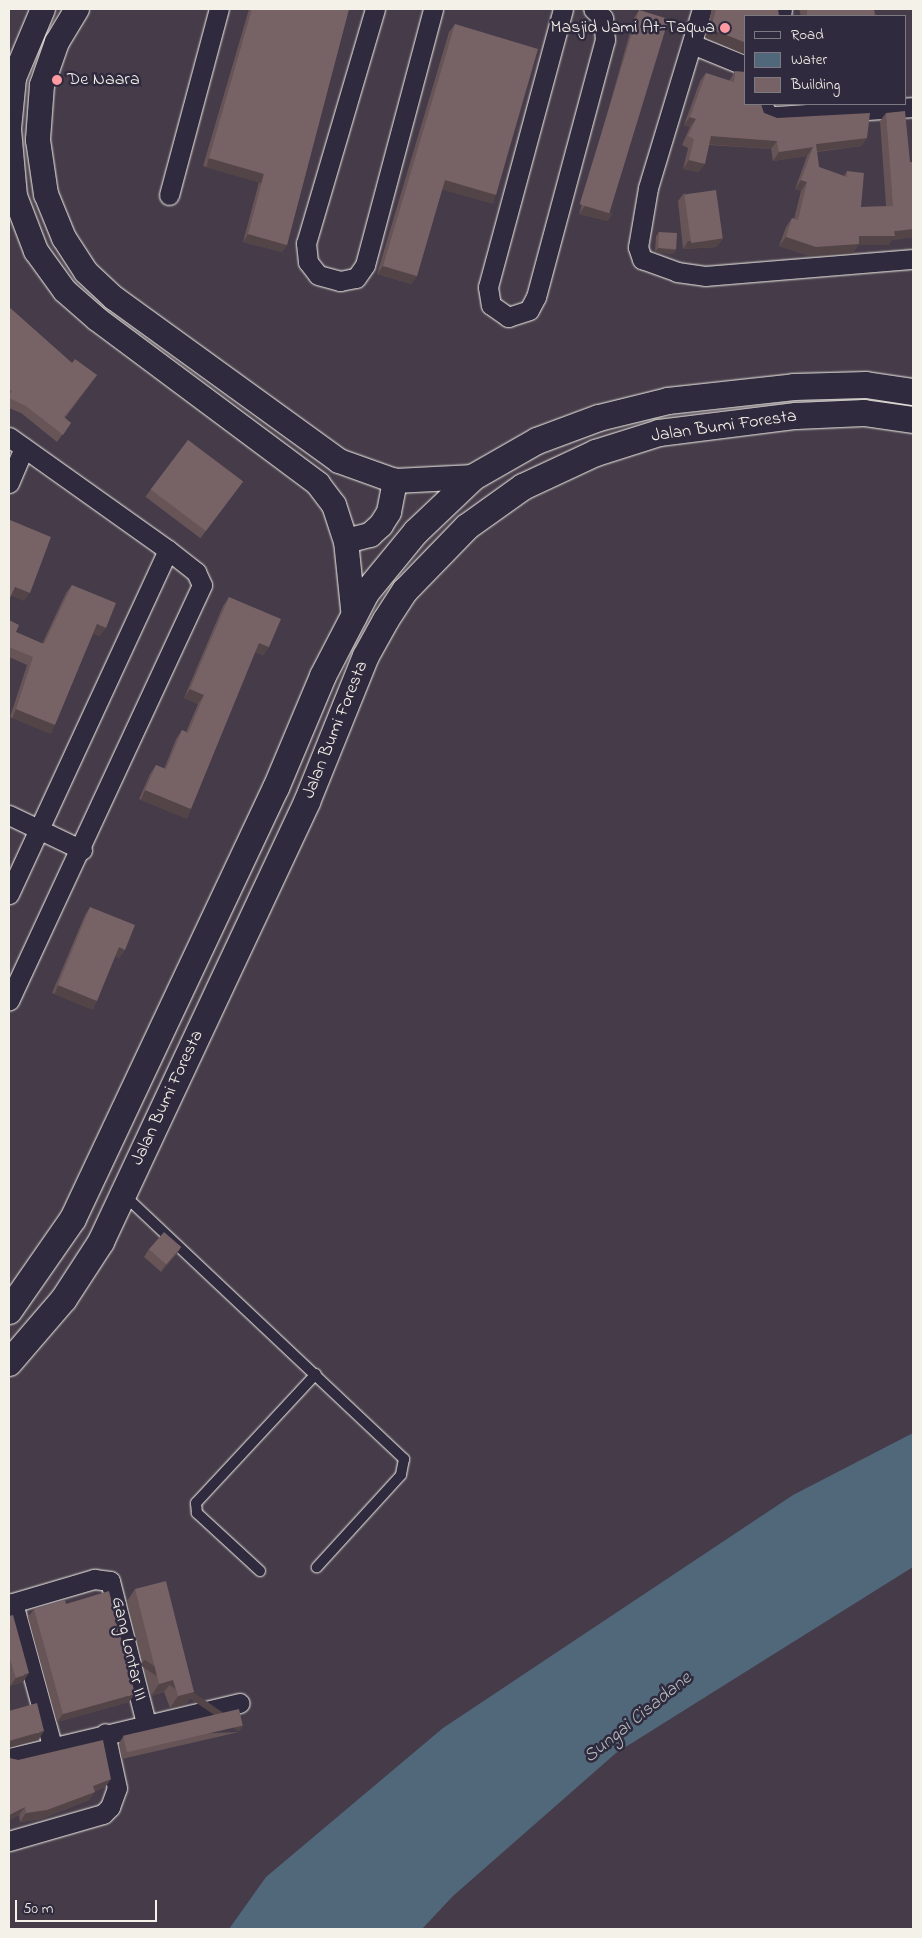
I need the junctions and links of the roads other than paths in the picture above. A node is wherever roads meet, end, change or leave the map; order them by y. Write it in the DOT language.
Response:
graph roads {
  1 [pos="43,9"];
  2 [pos="77,9"];
  3 [pos="219,9"];
  4 [pos="375,9"];
  5 [pos="433,9"];
  6 [pos="563,9"];
  7 [pos="593,9"];
  8 [pos="702,9"];
  9 [pos="692,44"];
  10 [pos="744,65"];
  11 [pos="763,105"];
  12 [pos="913,107"];
  13 [pos="169,195"];
  14 [pos="12,197"];
  15 [pos="913,259"];
  16 [pos="794,387"];
  17 [pos="913,392"];
  18 [pos="248,396"];
  19 [pos="796,416"];
  20 [pos="231,419"];
  21 [pos="913,420"];
  22 [pos="9,437"];
  23 [pos="24,448"];
  24 [pos="474,477"];
  25 [pos="395,481"];
  26 [pos="9,483"];
  27 [pos="346,540"];
  28 [pos="168,550"];
  29 [pos="354,618"];
  30 [pos="276,788"];
  31 [pos="307,802"];
  32 [pos="9,815"];
  33 [pos="40,829"];
  34 [pos="82,850"];
  35 [pos="9,894"];
  36 [pos="9,1000"];
  37 [pos="123,1194"];
  38 [pos="9,1311"];
  39 [pos="9,1363"];
  40 [pos="316,1374"];
  41 [pos="317,1567"];
  42 [pos="260,1571"];
  43 [pos="11,1603"];
  44 [pos="240,1703"];
  45 [pos="146,1723"];
  46 [pos="105,1733"];
  47 [pos="52,1746"];
  48 [pos="9,1758"];
  49 [pos="9,1841"];
  1 -- 14 [label="street"];
  2 -- 18 [label="street"];
  3 -- 13 [label="street"];
  4 -- 5 [label="street"];
  6 -- 7 [label="street"];
  8 -- 9 [label="street"];
  9 -- 10 [label="street"];
  9 -- 15 [label="street"];
  11 -- 12 [label="street"];
  14 -- 20 [label="street"];
  16 -- 17 [label="main road, Jalan Bumi Foresta"];
  16 -- 19 [label="main road"];
  16 -- 24 [label="main road, Jalan Bumi Foresta"];
  18 -- 20 [label="street"];
  18 -- 25 [label="street"];
  19 -- 21 [label="main road, Jalan Bumi Foresta"];
  19 -- 31 [label="main road, Jalan Bumi Foresta"];
  20 -- 27 [label="street"];
  22 -- 23 [label="street"];
  23 -- 26 [label="street"];
  23 -- 28 [label="street"];
  24 -- 25 [label="street"];
  24 -- 29 [label="main road, Jalan Bumi Foresta"];
  25 -- 27 [label="street"];
  27 -- 29 [label="street"];
  28 -- 33 [label="street"];
  28 -- 34 [label="street"];
  29 -- 30 [label="main road, Jalan Bumi Foresta"];
  30 -- 31 [label="main road"];
  30 -- 38 [label="main road, Jalan Bumi Foresta"];
  31 -- 37 [label="main road, Jalan Bumi Foresta"];
  32 -- 33 [label="street"];
  33 -- 34 [label="street"];
  33 -- 35 [label="street"];
  34 -- 36 [label="street"];
  37 -- 39 [label="main road, Jalan Bumi Foresta"];
  37 -- 40 [label="lane"];
  40 -- 41 [label="lane"];
  40 -- 42 [label="lane"];
  43 -- 45 [label="street, Gang Lontar III"];
  43 -- 47 [label="street"];
  44 -- 45 [label="street"];
  45 -- 46 [label="street"];
  46 -- 47 [label="street"];
  46 -- 49 [label="street"];
  47 -- 48 [label="street"];
}
